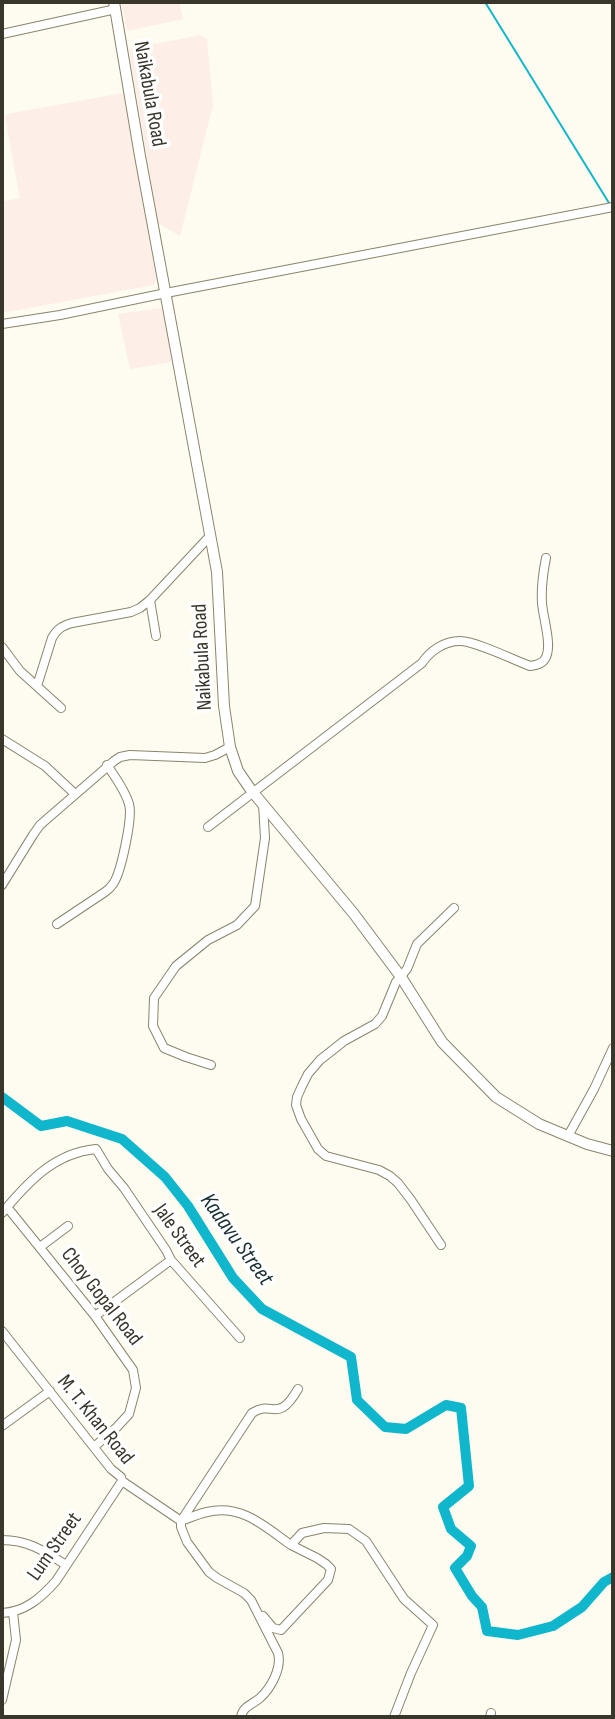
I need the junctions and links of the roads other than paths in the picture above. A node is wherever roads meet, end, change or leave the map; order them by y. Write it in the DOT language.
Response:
graph roads {
  1 [pos="115,5"];
  2 [pos="2,34"];
  3 [pos="611,207"];
  4 [pos="166,293"];
  5 [pos="2,324"];
  6 [pos="209,537"];
  7 [pos="546,558"];
  8 [pos="150,600"];
  9 [pos="156,636"];
  10 [pos="2,647"];
  11 [pos="37,687"];
  12 [pos="61,708"];
  13 [pos="2,739"];
  14 [pos="230,747"];
  15 [pos="107,765"];
  16 [pos="253,792"];
  17 [pos="75,794"];
  18 [pos="263,804"];
  19 [pos="208,827"];
  20 [pos="2,885"];
  21 [pos="454,908"];
  22 [pos="57,924"];
  23 [pos="401,976"];
  24 [pos="613,1048"];
  25 [pos="211,1065"];
  26 [pos="568,1136"];
  27 [pos="613,1151"];
  28 [pos="4,1210"];
  29 [pos="68,1226"];
  30 [pos="442,1245"];
  31 [pos="40,1247"];
  32 [pos="171,1260"];
  33 [pos="95,1316"];
  34 [pos="2,1331"];
  35 [pos="240,1338"];
  36 [pos="298,1389"];
  37 [pos="50,1391"];
  38 [pos="2,1426"];
  39 [pos="94,1447"];
  40 [pos="122,1481"];
  41 [pos="178,1519"];
  42 [pos="2,1540"];
  43 [pos="291,1545"];
  44 [pos="65,1565"];
  45 [pos="251,1600"];
  46 [pos="13,1612"];
  47 [pos="2,1613"];
  48 [pos="2,1700"];
  49 [pos="241,1717"];
  50 [pos="394,1717"];
  1 -- 2 [label="street"];
  1 -- 4 [label="street, Naikabula Road"];
  3 -- 4 [label="street"];
  4 -- 5 [label="street"];
  4 -- 6 [label="street, Naikabula Road"];
  6 -- 8 [label="street"];
  6 -- 14 [label="street, Naikabula Road"];
  7 -- 16 [label="street"];
  8 -- 9 [label="street"];
  8 -- 11 [label="street"];
  10 -- 11 [label="street"];
  11 -- 12 [label="street"];
  13 -- 17 [label="street"];
  14 -- 15 [label="street"];
  14 -- 16 [label="street, Naikabula Road"];
  15 -- 17 [label="street"];
  15 -- 22 [label="street"];
  16 -- 18 [label="street, Naikabula Road"];
  16 -- 19 [label="street"];
  17 -- 20 [label="street"];
  18 -- 23 [label="street, Naikabula Road"];
  18 -- 25 [label="street"];
  21 -- 23 [label="street"];
  23 -- 26 [label="street, Naikabula Road"];
  23 -- 30 [label="street"];
  24 -- 26 [label="street"];
  26 -- 27 [label="street, Naikabula Road"];
  28 -- 31 [label="street, Choy Gopal Road"];
  28 -- 32 [label="street, Jale Street"];
  29 -- 31 [label="street"];
  31 -- 33 [label="street, Choy Gopal Road"];
  32 -- 33 [label="street"];
  32 -- 35 [label="street, Jale Street"];
  33 -- 39 [label="street, Choy Gopal Road"];
  34 -- 37 [label="street, M. T. Khan Road"];
  36 -- 41 [label="street"];
  37 -- 38 [label="street"];
  37 -- 39 [label="street, M. T. Khan Road"];
  39 -- 40 [label="street, M. T. Khan Road"];
  40 -- 41 [label="street, M. T. Khan Road"];
  40 -- 44 [label="street, Lum Street"];
  41 -- 43 [label="street"];
  41 -- 45 [label="street"];
  42 -- 44 [label="street"];
  43 -- 45 [label="street"];
  43 -- 50 [label="street"];
  44 -- 46 [label="street, Lum Street"];
  45 -- 49 [label="street"];
  46 -- 47 [label="street, Lum Street"];
  46 -- 48 [label="street"];
}
